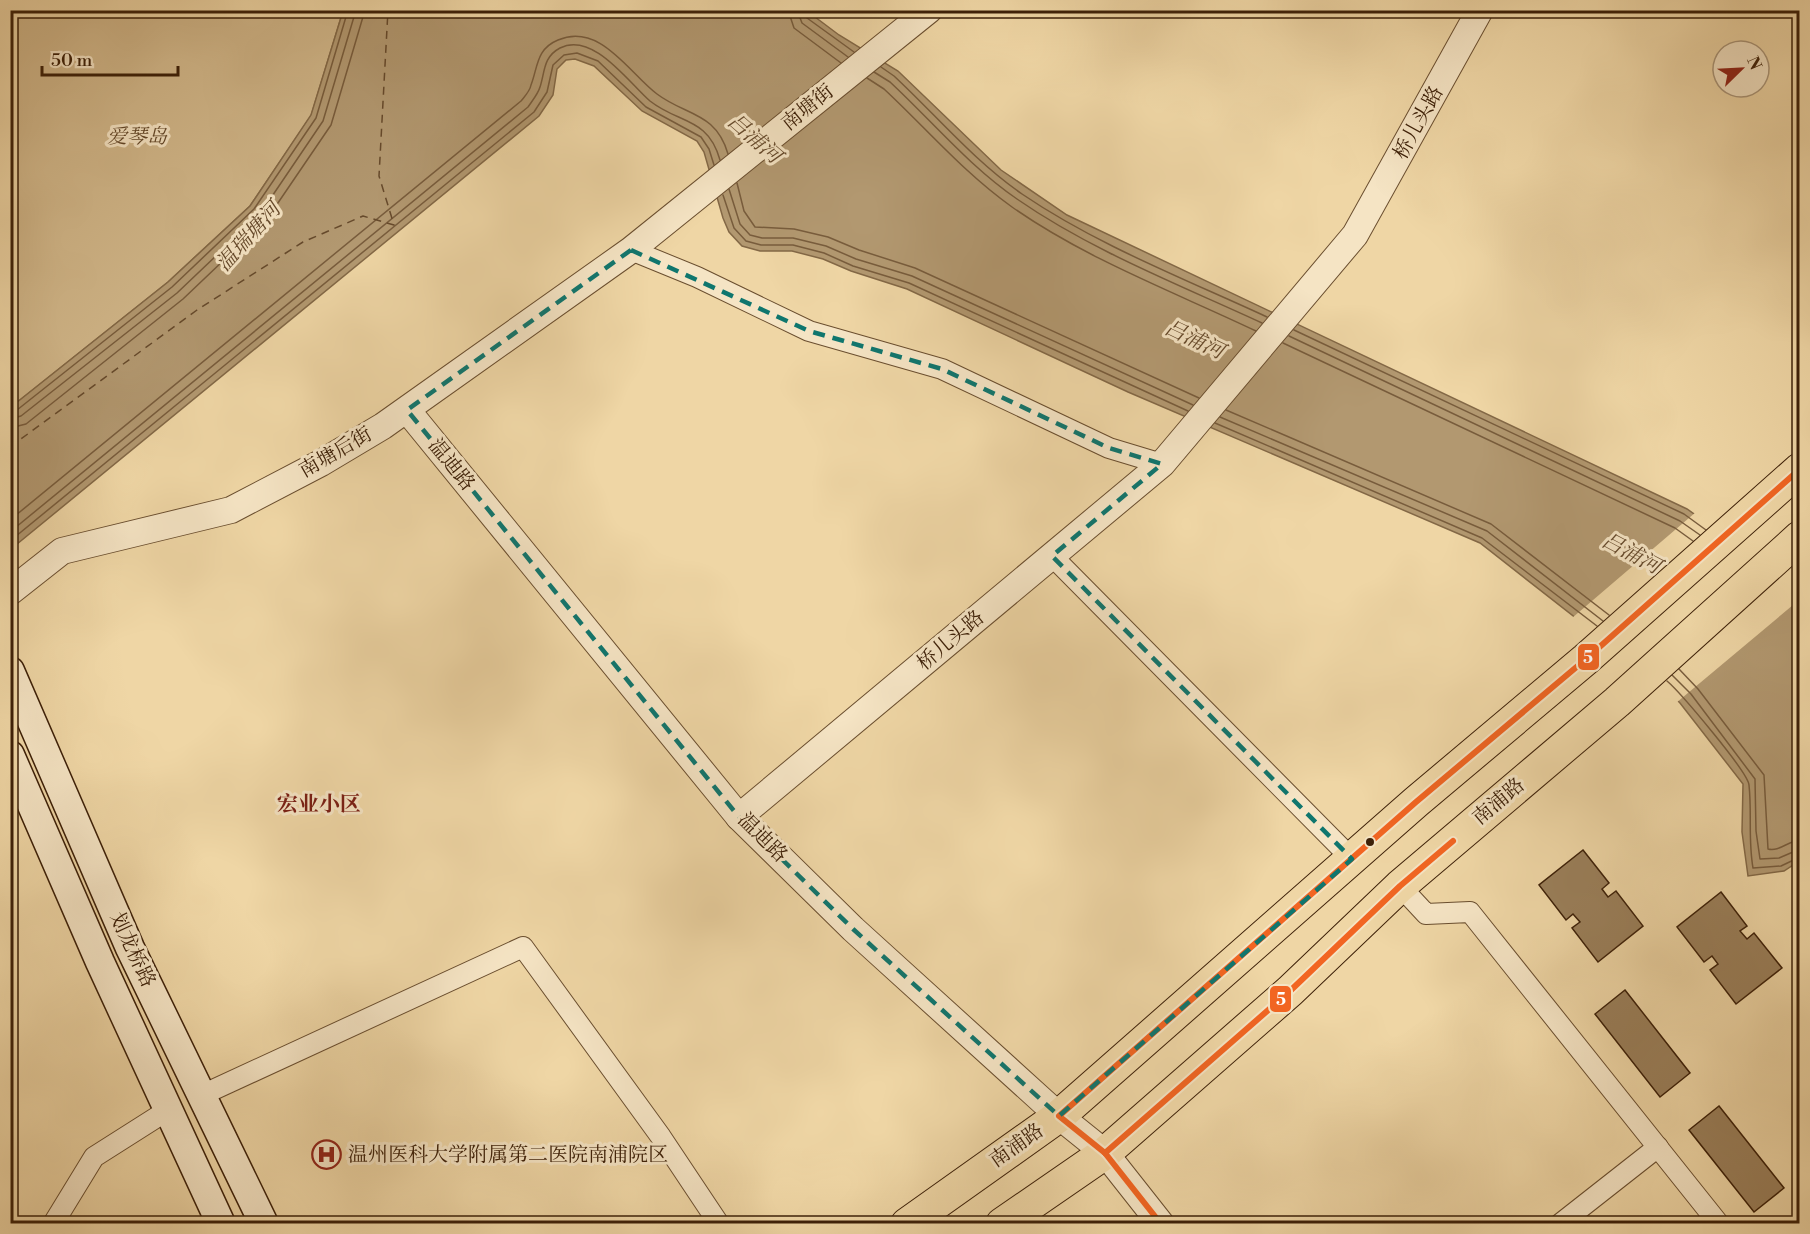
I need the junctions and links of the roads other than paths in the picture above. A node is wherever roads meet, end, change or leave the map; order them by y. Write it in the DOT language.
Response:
graph roads {
  1 [pos="1480,10"];
  2 [pos="928,12"];
  3 [pos="631,250"];
  4 [pos="407,410"];
  5 [pos="1162,464"];
  6 [pos="1800,469"];
  7 [pos="1796,540"];
  8 [pos="1052,556"];
  9 [pos="10,592"];
  10 [pos="10,671"];
  11 [pos="10,755"];
  12 [pos="739,817"];
  13 [pos="1352,859"];
  14 [pos="1400,886"];
  15 [pos="202,1095"];
  16 [pos="168,1110"];
  17 [pos="1059,1116"];
  18 [pos="1658,1147"];
  19 [pos="1105,1154"];
  20 [pos="53,1224"];
  21 [pos="221,1224"];
  22 [pos="264,1224"];
  23 [pos="719,1224"];
  24 [pos="907,1224"];
  25 [pos="1002,1224"];
  26 [pos="1161,1224"];
  27 [pos="1560,1224"];
  28 [pos="1719,1224"];
  1 -- 5 [label="street, 桥儿头路"];
  2 -- 3 [label="street, 南塘街"];
  3 -- 4 [label="street, 南塘后街"];
  3 -- 5 [label="street"];
  4 -- 9 [label="street, 南塘后街"];
  4 -- 12 [label="street, 温迪路"];
  5 -- 8 [label="street, 桥儿头路"];
  6 -- 13 [label="main road, 南浦路"];
  7 -- 14 [label="main road, 南浦路"];
  8 -- 12 [label="street, 桥儿头路"];
  8 -- 13 [label="street"];
  10 -- 15 [label="main road, 划龙桥路"];
  11 -- 16 [label="main road, 划龙桥路"];
  12 -- 17 [label="street, 温迪路"];
  13 -- 17 [label="main road, 南浦路"];
  14 -- 18 [label="street"];
  14 -- 19 [label="main road, 南浦路"];
  15 -- 22 [label="main road, 划龙桥路"];
  15 -- 23 [label="street"];
  16 -- 20 [label="street"];
  16 -- 21 [label="main road, 划龙桥路"];
  17 -- 19 [label="street, 温迪路"];
  17 -- 24 [label="main road, 南浦路"];
  18 -- 27 [label="street"];
  18 -- 28 [label="street"];
  19 -- 25 [label="main road, 南浦路"];
  19 -- 26 [label="street, 温迪路"];
}
